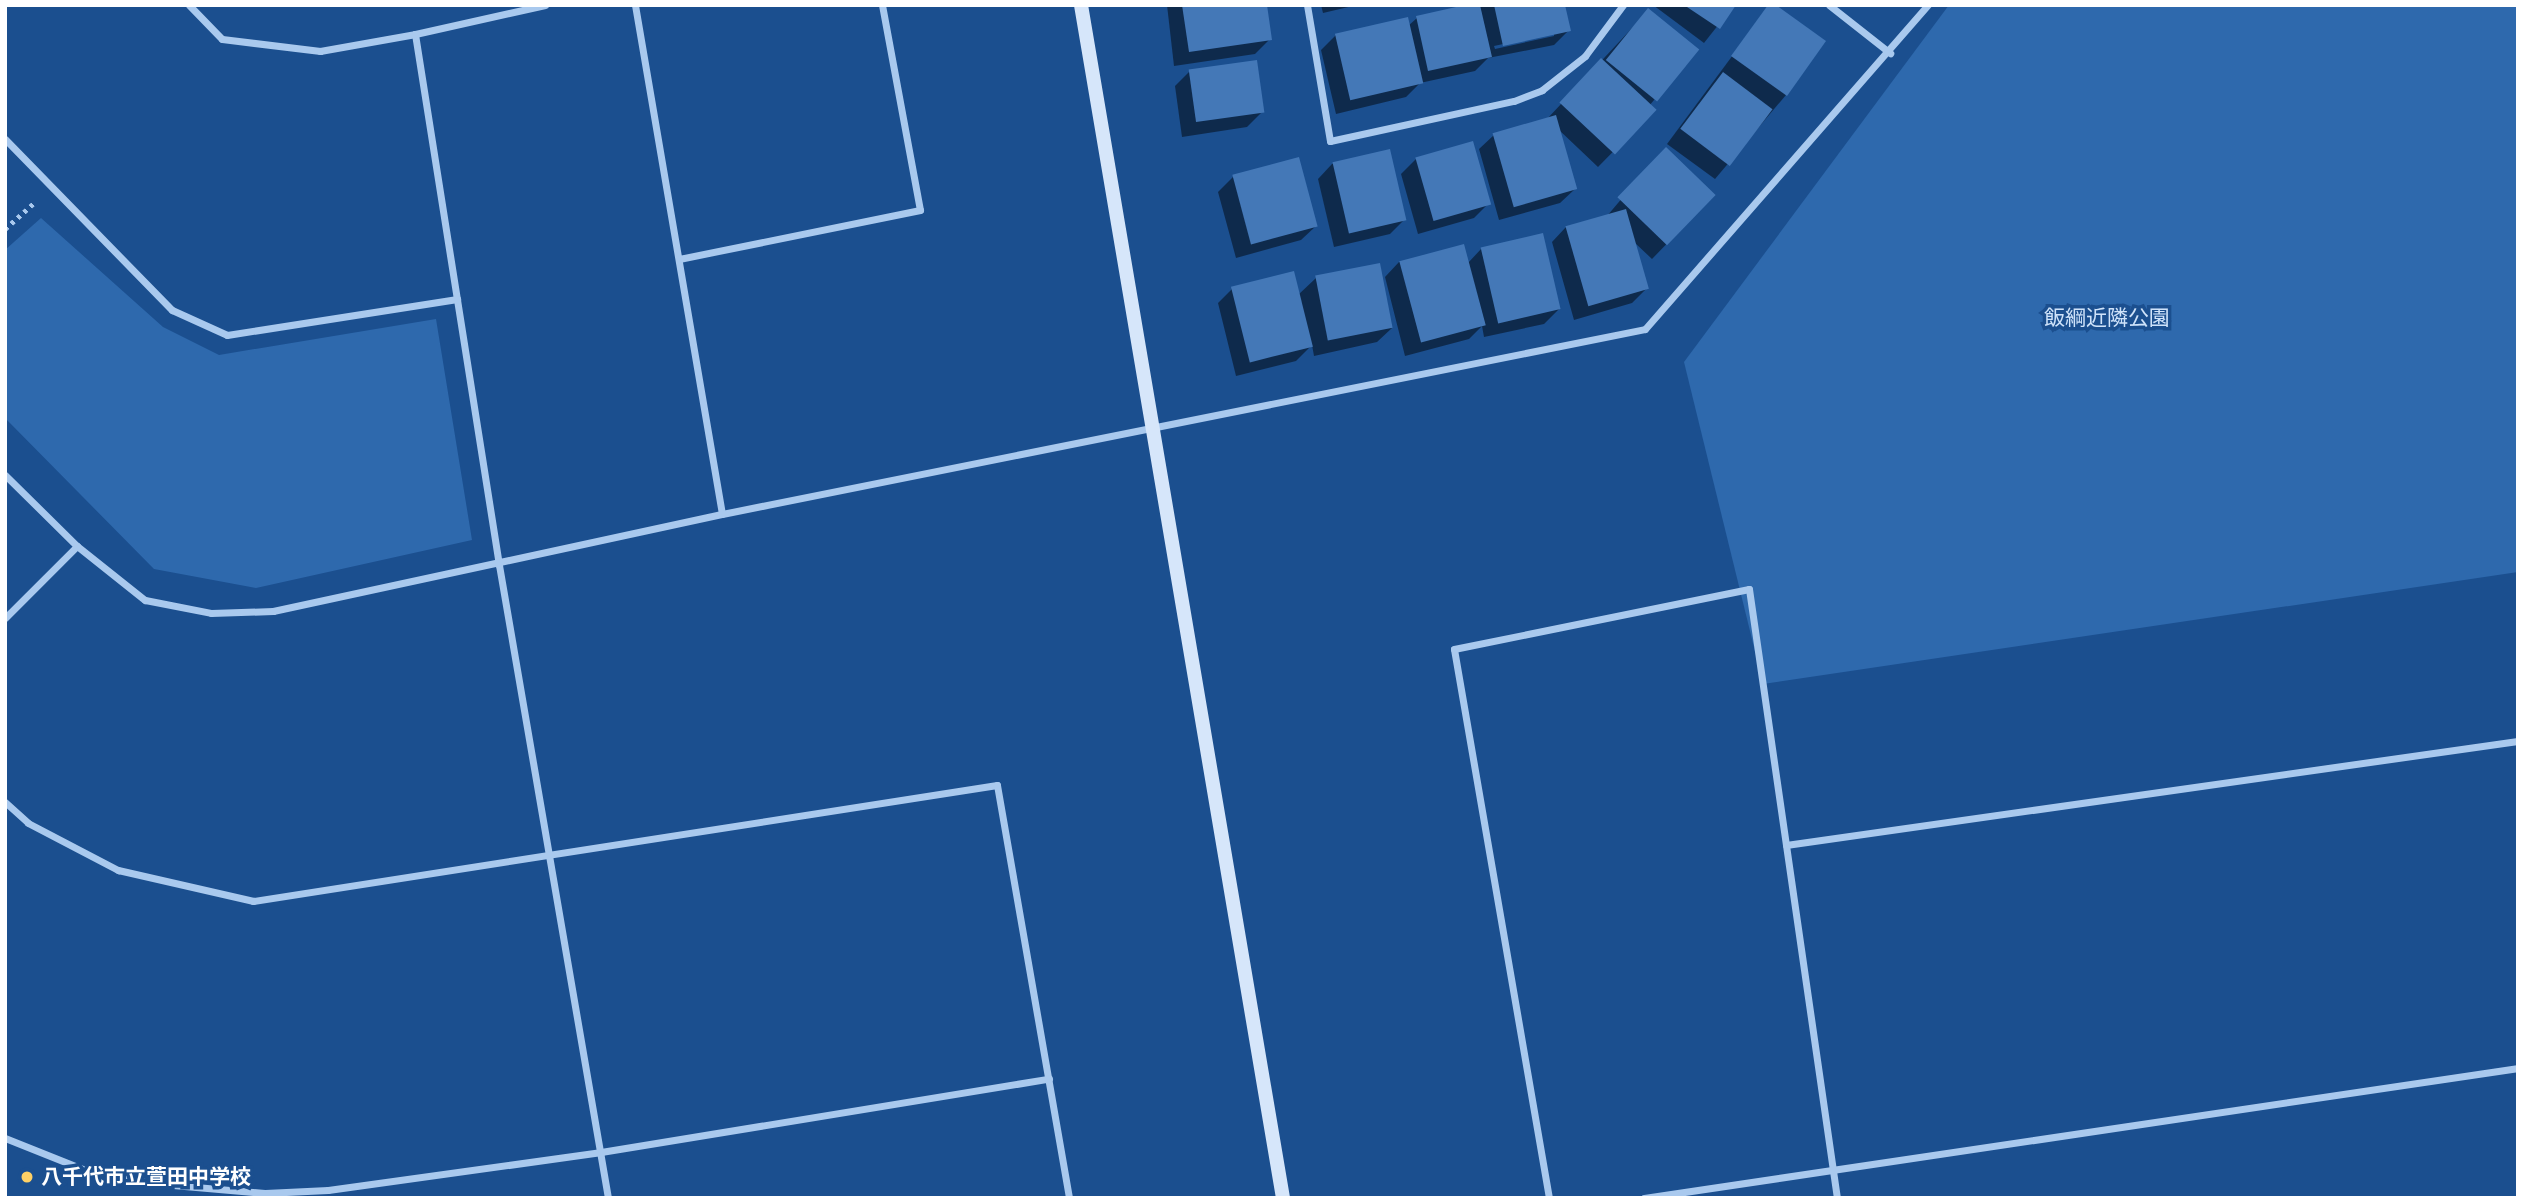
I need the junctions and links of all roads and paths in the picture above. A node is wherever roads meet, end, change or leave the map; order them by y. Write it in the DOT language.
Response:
graph roads {
  1 [pos="188,5"];
  2 [pos="545,5"];
  3 [pos="635,5"];
  4 [pos="883,5"];
  5 [pos="1081,5"];
  6 [pos="1307,5"];
  7 [pos="1623,5"];
  8 [pos="1829,5"];
  9 [pos="1928,5"];
  10 [pos="415,34"];
  11 [pos="1890,53"];
  12 [pos="5,139"];
  13 [pos="52,187"];
  14 [pos="5,229"];
  15 [pos="679,259"];
  16 [pos="457,299"];
  17 [pos="1153,428"];
  18 [pos="5,475"];
  19 [pos="722,514"];
  20 [pos="77,545"];
  21 [pos="499,565"];
  22 [pos="5,618"];
  23 [pos="2518,741"];
  24 [pos="5,802"];
  25 [pos="1786,845"];
  26 [pos="550,852"];
  27 [pos="2518,1068"];
  28 [pos="1049,1079"];
  29 [pos="5,1138"];
  30 [pos="601,1152"];
  31 [pos="1833,1171"];
  32 [pos="608,1198"];
  33 [pos="1069,1198"];
  34 [pos="1283,1198"];
  35 [pos="1549,1198"];
  36 [pos="1644,1198"];
  37 [pos="1837,1198"];
  1 -- 10 [label="street"];
  2 -- 10 [label="street"];
  3 -- 15 [label="street"];
  4 -- 15 [label="street"];
  5 -- 17 [label="street"];
  6 -- 7 [label="street"];
  8 -- 11 [label="street"];
  9 -- 11 [label="street"];
  10 -- 16 [label="street"];
  11 -- 17 [label="street"];
  12 -- 13 [label="street"];
  13 -- 14 [label="path"];
  13 -- 16 [label="street"];
  15 -- 19 [label="street"];
  16 -- 21 [label="street"];
  17 -- 19 [label="street"];
  17 -- 34 [label="street"];
  18 -- 20 [label="street"];
  19 -- 21 [label="street"];
  20 -- 21 [label="street"];
  20 -- 22 [label="street"];
  21 -- 26 [label="street"];
  23 -- 25 [label="street"];
  24 -- 26 [label="street"];
  25 -- 31 [label="street"];
  25 -- 35 [label="street"];
  26 -- 28 [label="street"];
  26 -- 30 [label="street"];
  27 -- 31 [label="street"];
  28 -- 30 [label="street"];
  28 -- 33 [label="street"];
  29 -- 30 [label="street"];
  30 -- 32 [label="street"];
  31 -- 36 [label="street"];
  31 -- 37 [label="street"];
}
